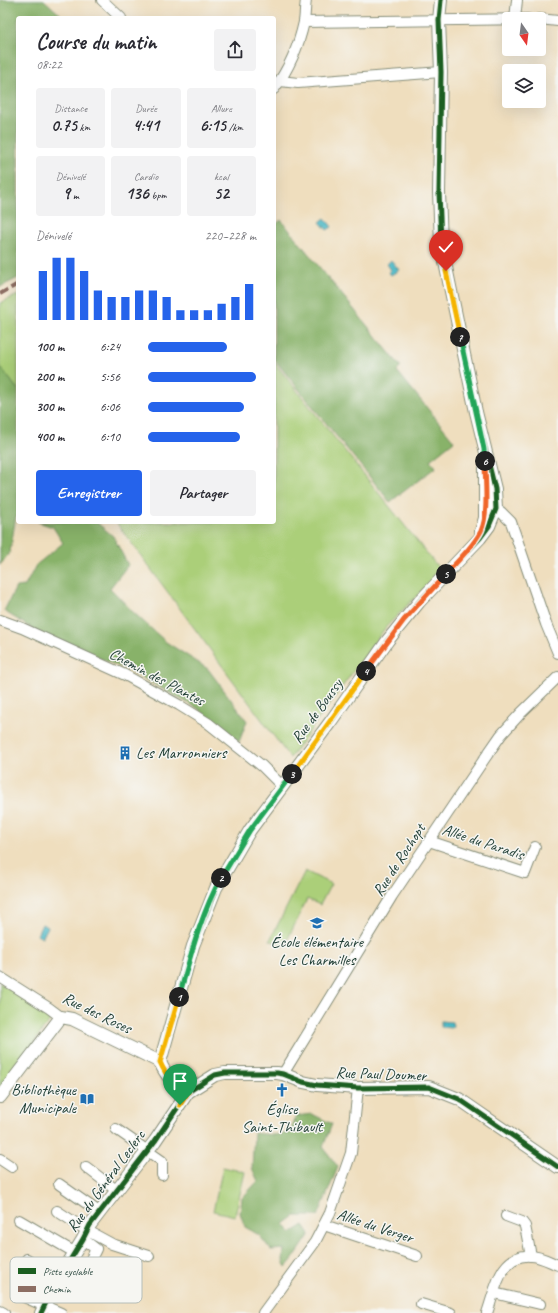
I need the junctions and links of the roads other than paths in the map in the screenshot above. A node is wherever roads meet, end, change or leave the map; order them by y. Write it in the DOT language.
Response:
graph roads {
  1 [pos="102,0"];
  2 [pos="306,0"];
  3 [pos="441,0"];
  4 [pos="517,0"];
  5 [pos="516,12"];
  6 [pos="119,16"];
  7 [pos="502,19"];
  8 [pos="439,20"];
  9 [pos="546,20"];
  10 [pos="558,21"];
  11 [pos="304,22"];
  12 [pos="441,72"];
  13 [pos="277,85"];
  14 [pos="490,508"];
  15 [pos="0,620"];
  16 [pos="558,653"];
  17 [pos="558,677"];
  18 [pos="283,787"];
  19 [pos="429,841"];
  20 [pos="535,847"];
  21 [pos="0,977"];
  22 [pos="62,1017"];
  23 [pos="160,1062"];
  24 [pos="283,1074"];
  25 [pos="358,1088"];
  26 [pos="188,1092"];
  27 [pos="0,1098"];
  28 [pos="116,1129"];
  29 [pos="148,1151"];
  30 [pos="0,1159"];
  31 [pos="12,1167"];
  32 [pos="86,1167"];
  33 [pos="558,1167"];
  34 [pos="162,1175"];
  35 [pos="59,1184"];
  36 [pos="116,1190"];
  37 [pos="57,1211"];
  38 [pos="99,1212"];
  39 [pos="506,1216"];
  40 [pos="19,1220"];
  41 [pos="324,1225"];
  42 [pos="85,1235"];
  43 [pos="74,1252"];
  44 [pos="149,1256"];
  45 [pos="417,1256"];
  46 [pos="531,1256"];
  47 [pos="71,1257"];
  48 [pos="92,1257"];
  49 [pos="558,1265"];
  50 [pos="494,1294"];
  51 [pos="33,1303"];
  52 [pos="421,1304"];
  53 [pos="540,1304"];
  54 [pos="43,1310"];
  55 [pos="0,1311"];
  56 [pos="4,1313"];
  57 [pos="61,1313"];
  58 [pos="263,1313"];
  59 [pos="451,1313"];
  60 [pos="487,1313"];
  1 -- 6 [label="street"];
  2 -- 11 [label="street"];
  3 -- 8 [label="street, Rue de Boussy"];
  4 -- 5 [label="street"];
  7 -- 8 [label="street"];
  8 -- 11 [label="street"];
  8 -- 12 [label="street, Rue de Boussy"];
  9 -- 10 [label="street"];
  11 -- 13 [label="street"];
  12 -- 13 [label="street"];
  12 -- 14 [label="street, Rue de Boussy"];
  14 -- 16 [label="street"];
  14 -- 18 [label="street, Rue de Boussy"];
  15 -- 18 [label="street, Chemin des Plantes"];
  17 -- 19 [label="street, Rue de Rochopt"];
  18 -- 23 [label="street, Rue de Boussy"];
  19 -- 20 [label="street, Allée du Paradis"];
  19 -- 24 [label="street, Rue de Rochopt"];
  21 -- 22 [label="street, Rue des Roses"];
  22 -- 23 [label="street, Rue des Roses"];
  22 -- 27 [label="street"];
  23 -- 26 [label="street"];
  24 -- 25 [label="street, Rue Paul Doumer"];
  24 -- 26 [label="street, Rue Paul Doumer"];
  25 -- 33 [label="street, Rue Paul Doumer"];
  25 -- 41 [label="street"];
  26 -- 29 [label="street, Rue du Général Leclerc"];
  28 -- 29 [label="street"];
  29 -- 34 [label="street"];
  29 -- 36 [label="street, Rue du Général Leclerc"];
  30 -- 31 [label="street"];
  32 -- 36 [label="street"];
  35 -- 38 [label="street"];
  36 -- 38 [label="street, Rue du Général Leclerc"];
  37 -- 42 [label="street"];
  38 -- 42 [label="street, Rue du Général Leclerc"];
  39 -- 46 [label="street"];
  40 -- 43 [label="street"];
  41 -- 45 [label="street, Allée du Verger"];
  41 -- 58 [label="street"];
  42 -- 43 [label="street, Rue du Général Leclerc"];
  42 -- 44 [label="street"];
  42 -- 48 [label="street"];
  43 -- 47 [label="street, Rue du Général Leclerc"];
  46 -- 49 [label="street"];
  46 -- 50 [label="street"];
  50 -- 53 [label="street"];
  50 -- 60 [label="street"];
  51 -- 54 [label="street"];
  52 -- 59 [label="street"];
  54 -- 57 [label="street"];
  55 -- 56 [label="street"];
}
